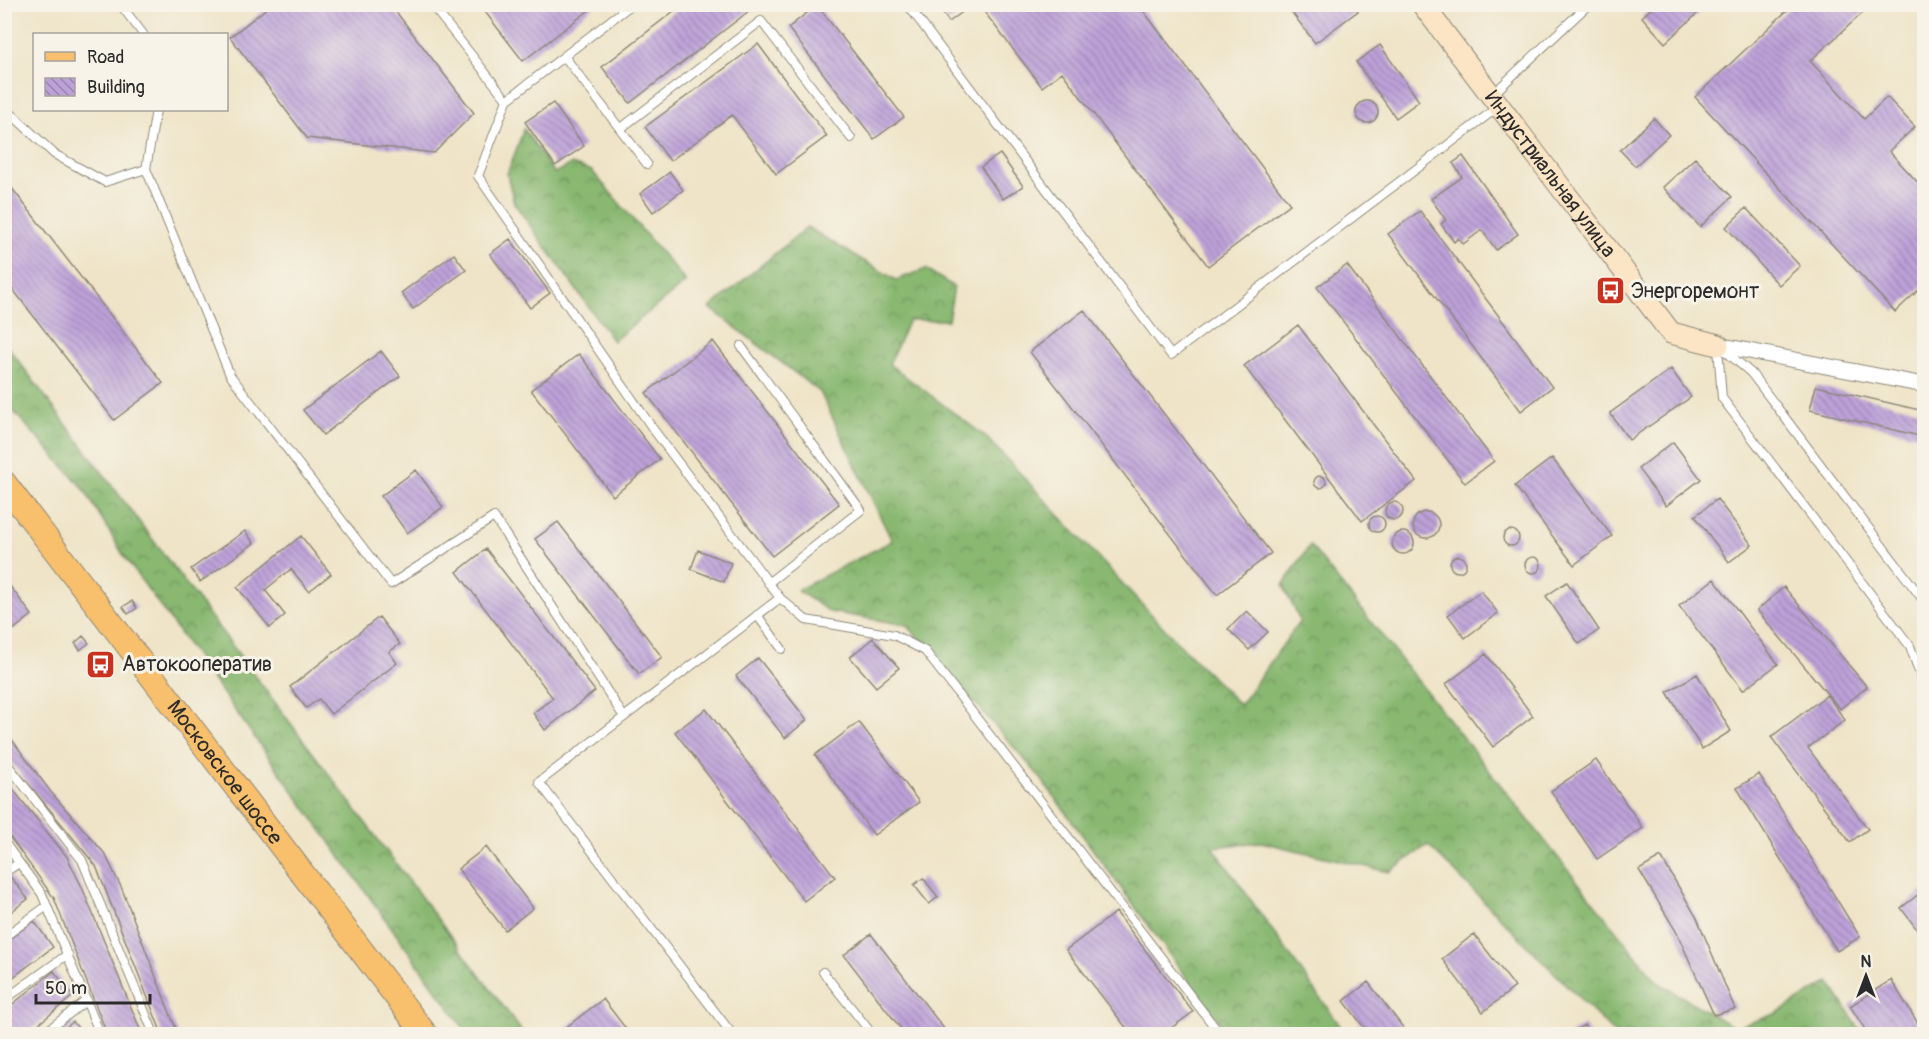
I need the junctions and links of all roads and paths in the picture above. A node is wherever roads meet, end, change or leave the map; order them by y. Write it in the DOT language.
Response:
graph roads {
  1 [pos="120,4"];
  2 [pos="431,4"];
  3 [pos="632,4"];
  4 [pos="907,4"];
  5 [pos="1422,4"];
  6 [pos="1589,4"];
  7 [pos="142,33"];
  8 [pos="564,56"];
  9 [pos="507,100"];
  10 [pos="1495,101"];
  11 [pos="4,107"];
  12 [pos="156,111"];
  13 [pos="620,129"];
  14 [pos="851,138"];
  15 [pos="647,164"];
  16 [pos="146,169"];
  17 [pos="1718,345"];
  18 [pos="741,346"];
  19 [pos="1924,384"];
  20 [pos="4,483"];
  21 [pos="4,509"];
  22 [pos="768,583"];
  23 [pos="1924,586"];
  24 [pos="1917,591"];
  25 [pos="780,598"];
  26 [pos="1924,601"];
  27 [pos="757,615"];
  28 [pos="782,649"];
  29 [pos="1924,686"];
  30 [pos="624,717"];
  31 [pos="4,760"];
  32 [pos="13,771"];
  33 [pos="4,778"];
  34 [pos="4,843"];
  35 [pos="19,863"];
  36 [pos="4,873"];
  37 [pos="47,906"];
  38 [pos="4,937"];
  39 [pos="68,954"];
  40 [pos="823,972"];
  41 [pos="4,1000"];
  42 [pos="87,1000"];
  43 [pos="43,1035"];
  44 [pos="100,1035"];
  45 [pos="153,1035"];
  46 [pos="404,1035"];
  47 [pos="425,1035"];
  48 [pos="732,1035"];
  49 [pos="872,1035"];
  50 [pos="1220,1035"];
  1 -- 7 [label="lane"];
  2 -- 9 [label="lane"];
  3 -- 8 [label="lane"];
  4 -- 10 [label="lane"];
  5 -- 10 [label="street, Индустриальная улица"];
  6 -- 10 [label="lane"];
  8 -- 9 [label="lane"];
  8 -- 13 [label="lane"];
  9 -- 22 [label="lane"];
  10 -- 17 [label="street, Индустриальная улица"];
  11 -- 16 [label="lane"];
  12 -- 16 [label="lane"];
  13 -- 14 [label="lane"];
  13 -- 15 [label="lane"];
  16 -- 30 [label="lane"];
  17 -- 19 [label="street"];
  17 -- 24 [label="lane"];
  17 -- 29 [label="lane"];
  18 -- 22 [label="lane"];
  20 -- 47 [label="main road, Московское шоссе"];
  21 -- 46 [label="main road, Московское шоссе"];
  22 -- 25 [label="lane"];
  23 -- 24 [label="lane"];
  24 -- 26 [label="lane"];
  25 -- 27 [label="lane"];
  25 -- 50 [label="lane"];
  27 -- 28 [label="lane"];
  27 -- 30 [label="lane"];
  30 -- 48 [label="lane"];
  31 -- 32 [label="lane"];
  32 -- 33 [label="lane"];
  32 -- 45 [label="lane"];
  34 -- 35 [label="lane"];
  35 -- 36 [label="lane"];
  35 -- 37 [label="lane"];
  37 -- 38 [label="lane"];
  37 -- 39 [label="lane"];
  39 -- 41 [label="lane"];
  39 -- 42 [label="lane"];
  40 -- 49 [label="lane"];
  42 -- 43 [label="lane"];
  42 -- 44 [label="lane"];
}
